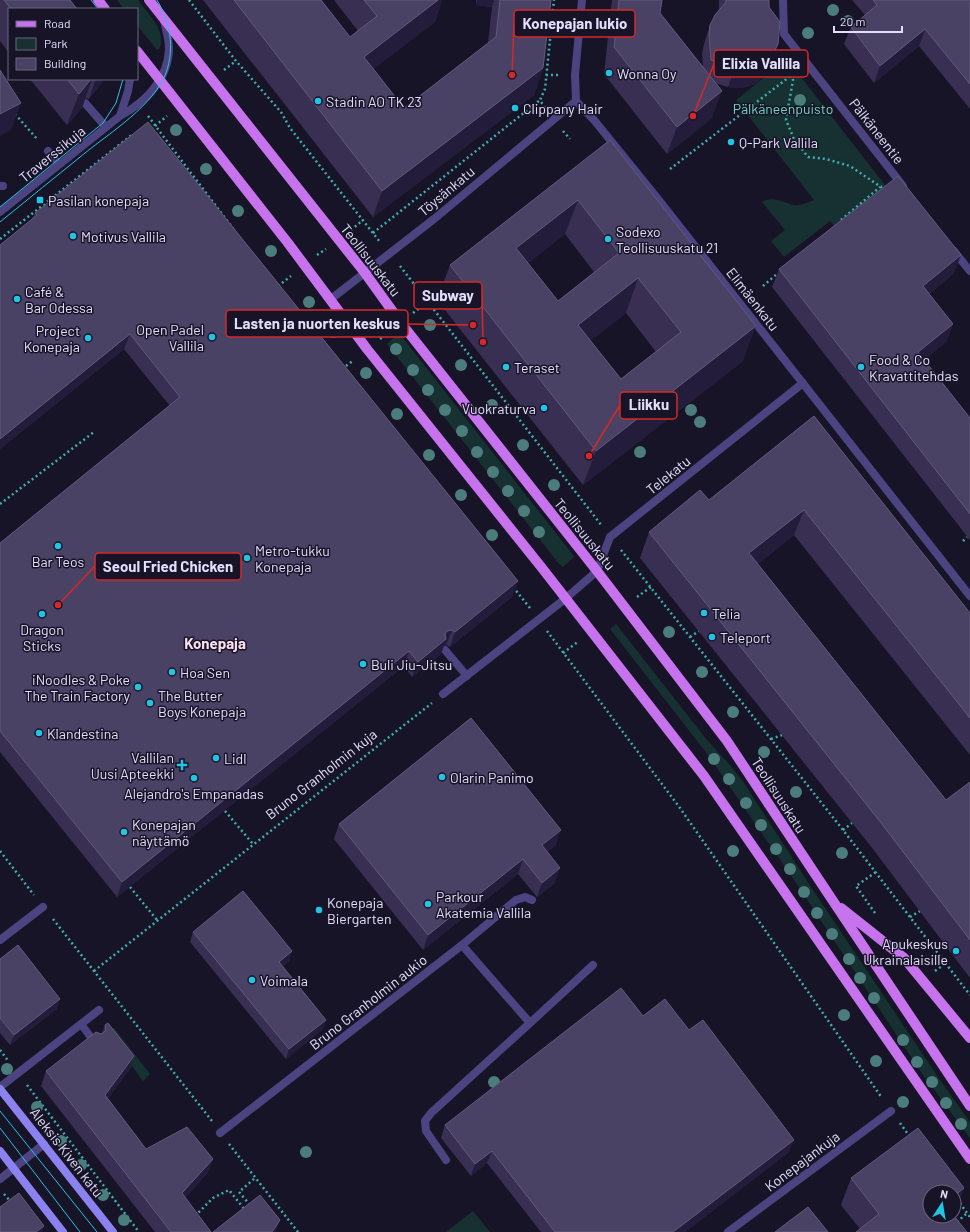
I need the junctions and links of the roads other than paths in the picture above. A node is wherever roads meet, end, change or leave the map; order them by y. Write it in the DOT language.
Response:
graph roads {
  1 [pos="98,0"];
  2 [pos="149,0"];
  3 [pos="582,0"];
  4 [pos="783,0"];
  5 [pos="104,8"];
  6 [pos="164,18"];
  7 [pos="138,52"];
  8 [pos="130,80"];
  9 [pos="160,80"];
  10 [pos="576,101"];
  11 [pos="85,103"];
  12 [pos="120,116"];
  13 [pos="106,127"];
  14 [pos="48,151"];
  15 [pos="59,164"];
  16 [pos="910,195"];
  17 [pos="0,212"];
  18 [pos="947,242"];
  19 [pos="970,271"];
  20 [pos="365,273"];
  21 [pos="331,299"];
  22 [pos="803,383"];
  23 [pos="598,571"];
  24 [pos="970,596"];
  25 [pos="565,599"];
  26 [pos="445,650"];
  27 [pos="467,676"];
  28 [pos="443,694"];
  29 [pos="532,900"];
  30 [pos="833,902"];
  31 [pos="43,907"];
  32 [pos="0,940"];
  33 [pos="462,945"];
  34 [pos="593,965"];
  35 [pos="99,1010"];
  36 [pos="530,1023"];
  37 [pos="81,1024"];
  38 [pos="970,1038"];
  39 [pos="95,1043"];
  40 [pos="0,1088"];
  41 [pos="970,1106"];
  42 [pos="891,1111"];
  43 [pos="220,1133"];
  44 [pos="44,1144"];
  45 [pos="0,1151"];
  46 [pos="970,1159"];
  47 [pos="446,1160"];
  48 [pos="14,1169"];
  49 [pos="0,1179"];
  50 [pos="64,1232"];
  51 [pos="113,1232"];
  52 [pos="728,1232"];
  1 -- 5 [label="main road"];
  2 -- 6 [label="main road, Teollisuuskatu"];
  3 -- 10 [label="street"];
  4 -- 16 [label="street, Pälkäneentie"];
  6 -- 9 [label="street, Traverssikuja"];
  6 -- 20 [label="main road, Teollisuuskatu"];
  7 -- 9 [label="main road"];
  8 -- 12 [label="street"];
  9 -- 12 [label="street, Traverssikuja"];
  9 -- 21 [label="main road"];
  10 -- 20 [label="street, Töysänkatu"];
  10 -- 22 [label="street, Elimäenkatu"];
  11 -- 13 [label="street"];
  12 -- 13 [label="street, Traverssikuja"];
  13 -- 15 [label="street, Traverssikuja"];
  14 -- 15 [label="street"];
  15 -- 17 [label="street, Traverssikuja"];
  18 -- 19 [label="street"];
  20 -- 21 [label="street, Töysänkatu"];
  20 -- 23 [label="main road, Teollisuuskatu"];
  21 -- 25 [label="main road"];
  22 -- 23 [label="street, Telekatu"];
  22 -- 24 [label="street, Elimäenkatu"];
  23 -- 25 [label="street"];
  23 -- 30 [label="main road, Teollisuuskatu"];
  25 -- 27 [label="street"];
  25 -- 46 [label="main road"];
  26 -- 27 [label="street"];
  27 -- 28 [label="street"];
  29 -- 33 [label="street, Bruno Granholmin aukio"];
  30 -- 38 [label="main road"];
  30 -- 41 [label="main road, Teollisuuskatu"];
  31 -- 32 [label="street"];
  33 -- 36 [label="street"];
  33 -- 43 [label="street, Bruno Granholmin aukio"];
  34 -- 36 [label="street"];
  35 -- 37 [label="street"];
  36 -- 47 [label="street"];
  37 -- 39 [label="street"];
  37 -- 40 [label="street"];
  40 -- 44 [label="main road, Aleksis Kiven katu"];
  42 -- 52 [label="street, Konepajankuja"];
  44 -- 48 [label="street"];
  44 -- 51 [label="main road, Aleksis Kiven katu"];
  45 -- 48 [label="main road"];
  48 -- 49 [label="street"];
  48 -- 50 [label="main road"];
}
